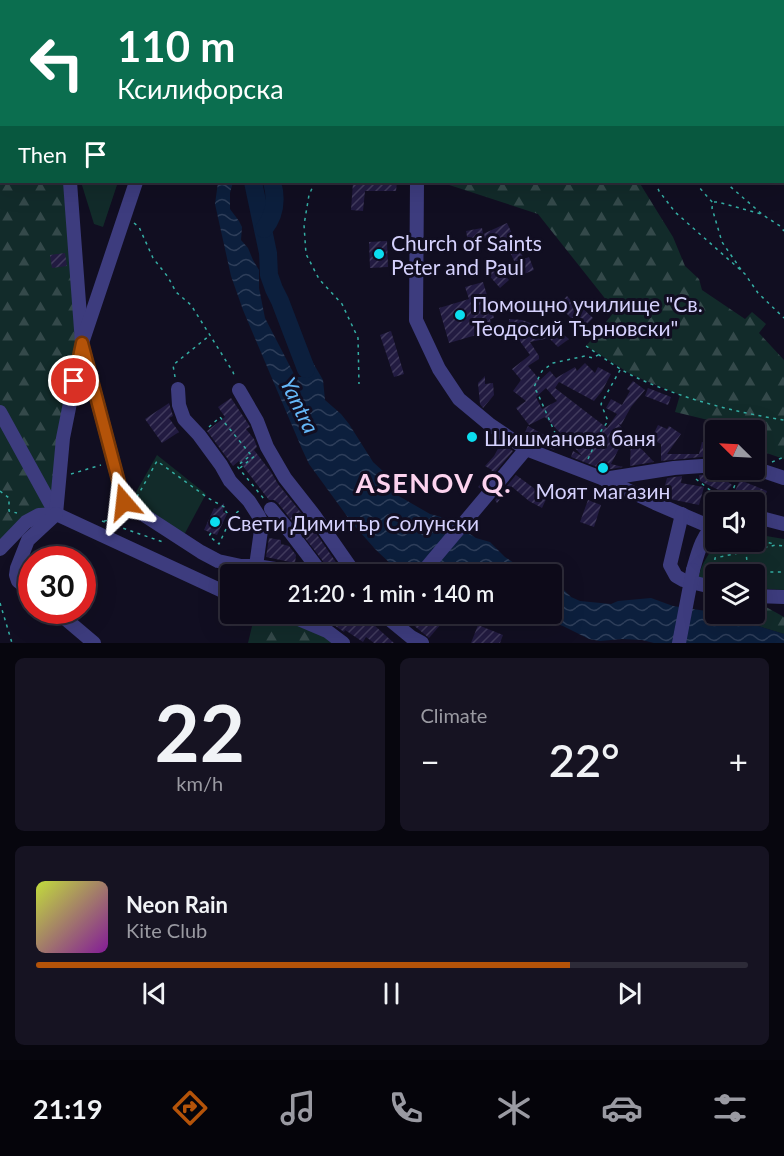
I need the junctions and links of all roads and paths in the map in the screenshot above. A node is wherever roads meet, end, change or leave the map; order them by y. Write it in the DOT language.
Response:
graph roads {
  1 [pos="70,183"];
  2 [pos="136,183"];
  3 [pos="315,183"];
  4 [pos="417,183"];
  5 [pos="655,183"];
  6 [pos="697,183"];
  7 [pos="726,183"];
  8 [pos="713,202"];
  9 [pos="124,214"];
  10 [pos="763,215"];
  11 [pos="784,231"];
  12 [pos="745,274"];
  13 [pos="784,318"];
  14 [pos="209,335"];
  15 [pos="82,343"];
  16 [pos="586,346"];
  17 [pos="599,355"];
  18 [pos="621,368"];
  19 [pos="359,384"];
  20 [pos="178,389"];
  21 [pos="239,390"];
  22 [pos="0,412"];
  23 [pos="784,420"];
  24 [pos="199,435"];
  25 [pos="267,447"];
  26 [pos="526,449"];
  27 [pos="558,461"];
  28 [pos="705,466"];
  29 [pos="674,468"];
  30 [pos="239,469"];
  31 [pos="115,471"];
  32 [pos="583,471"];
  33 [pos="765,472"];
  34 [pos="784,478"];
  35 [pos="59,479"];
  36 [pos="604,479"];
  37 [pos="0,491"];
  38 [pos="713,492"];
  39 [pos="131,499"];
  40 [pos="271,509"];
  41 [pos="240,511"];
  42 [pos="56,514"];
  43 [pos="682,514"];
  44 [pos="232,516"];
  45 [pos="117,517"];
  46 [pos="765,519"];
  47 [pos="103,521"];
  48 [pos="26,522"];
  49 [pos="705,523"];
  50 [pos="78,524"];
  51 [pos="784,524"];
  52 [pos="211,533"];
  53 [pos="705,539"];
  54 [pos="765,542"];
  55 [pos="165,543"];
  56 [pos="776,545"];
  57 [pos="26,546"];
  58 [pos="784,546"];
  59 [pos="765,547"];
  60 [pos="0,549"];
  61 [pos="742,552"];
  62 [pos="746,552"];
  63 [pos="232,564"];
  64 [pos="256,564"];
  65 [pos="314,564"];
  66 [pos="348,564"];
  67 [pos="429,564"];
  68 [pos="715,564"];
  69 [pos="18,565"];
  70 [pos="784,572"];
  71 [pos="18,581"];
  72 [pos="705,586"];
  73 [pos="220,590"];
  74 [pos="765,596"];
  75 [pos="784,597"];
  76 [pos="0,603"];
  77 [pos="72,624"];
  78 [pos="311,624"];
  79 [pos="397,624"];
  80 [pos="12,643"];
  81 [pos="94,643"];
  82 [pos="343,643"];
  83 [pos="422,643"];
  84 [pos="679,643"];
  1 -- 15 [label="street"];
  2 -- 9 [label="street"];
  3 -- 19 [label="path"];
  4 -- 26 [label="street"];
  5 -- 12 [label="path"];
  6 -- 8 [label="path"];
  7 -- 10 [label="path"];
  8 -- 10 [label="path"];
  8 -- 12 [label="path"];
  9 -- 14 [label="path"];
  9 -- 15 [label="street"];
  10 -- 11 [label="path"];
  12 -- 13 [label="path"];
  14 -- 20 [label="path"];
  14 -- 21 [label="path"];
  15 -- 31 [label="street"];
  15 -- 35 [label="street"];
  16 -- 17 [label="path"];
  17 -- 18 [label="path"];
  17 -- 27 [label="path"];
  18 -- 23 [label="path"];
  18 -- 32 [label="path"];
  20 -- 24 [label="street"];
  21 -- 25 [label="street"];
  22 -- 42 [label="street"];
  24 -- 30 [label="path"];
  24 -- 64 [label="street"];
  25 -- 30 [label="path"];
  25 -- 66 [label="street"];
  26 -- 27 [label="street"];
  26 -- 67 [label="street"];
  27 -- 32 [label="street"];
  28 -- 29 [label="street"];
  29 -- 36 [label="street"];
  29 -- 38 [label="path"];
  30 -- 40 [label="path"];
  31 -- 35 [label="path"];
  31 -- 39 [label="street"];
  32 -- 36 [label="street"];
  33 -- 34 [label="street"];
  35 -- 42 [label="street"];
  36 -- 43 [label="street"];
  37 -- 48 [label="path"];
  39 -- 44 [label="path"];
  39 -- 63 [label="street"];
  40 -- 65 [label="street"];
  41 -- 44 [label="path"];
  42 -- 48 [label="street"];
  42 -- 50 [label="street"];
  42 -- 57 [label="street"];
  43 -- 49 [label="street"];
  43 -- 72 [label="street"];
  44 -- 52 [label="path"];
  45 -- 47 [label="path"];
  46 -- 51 [label="street"];
  47 -- 50 [label="path"];
  47 -- 55 [label="path"];
  48 -- 60 [label="street"];
  50 -- 73 [label="street"];
  53 -- 84 [label="street, bridge"];
  54 -- 56 [label="path"];
  56 -- 58 [label="path"];
  56 -- 59 [label="path"];
  61 -- 68 [label="path"];
  62 -- 70 [label="path"];
  69 -- 71 [label="street"];
  74 -- 75 [label="street"];
  76 -- 80 [label="path"];
  77 -- 81 [label="street"];
  78 -- 82 [label="street"];
  79 -- 83 [label="street"];
}
